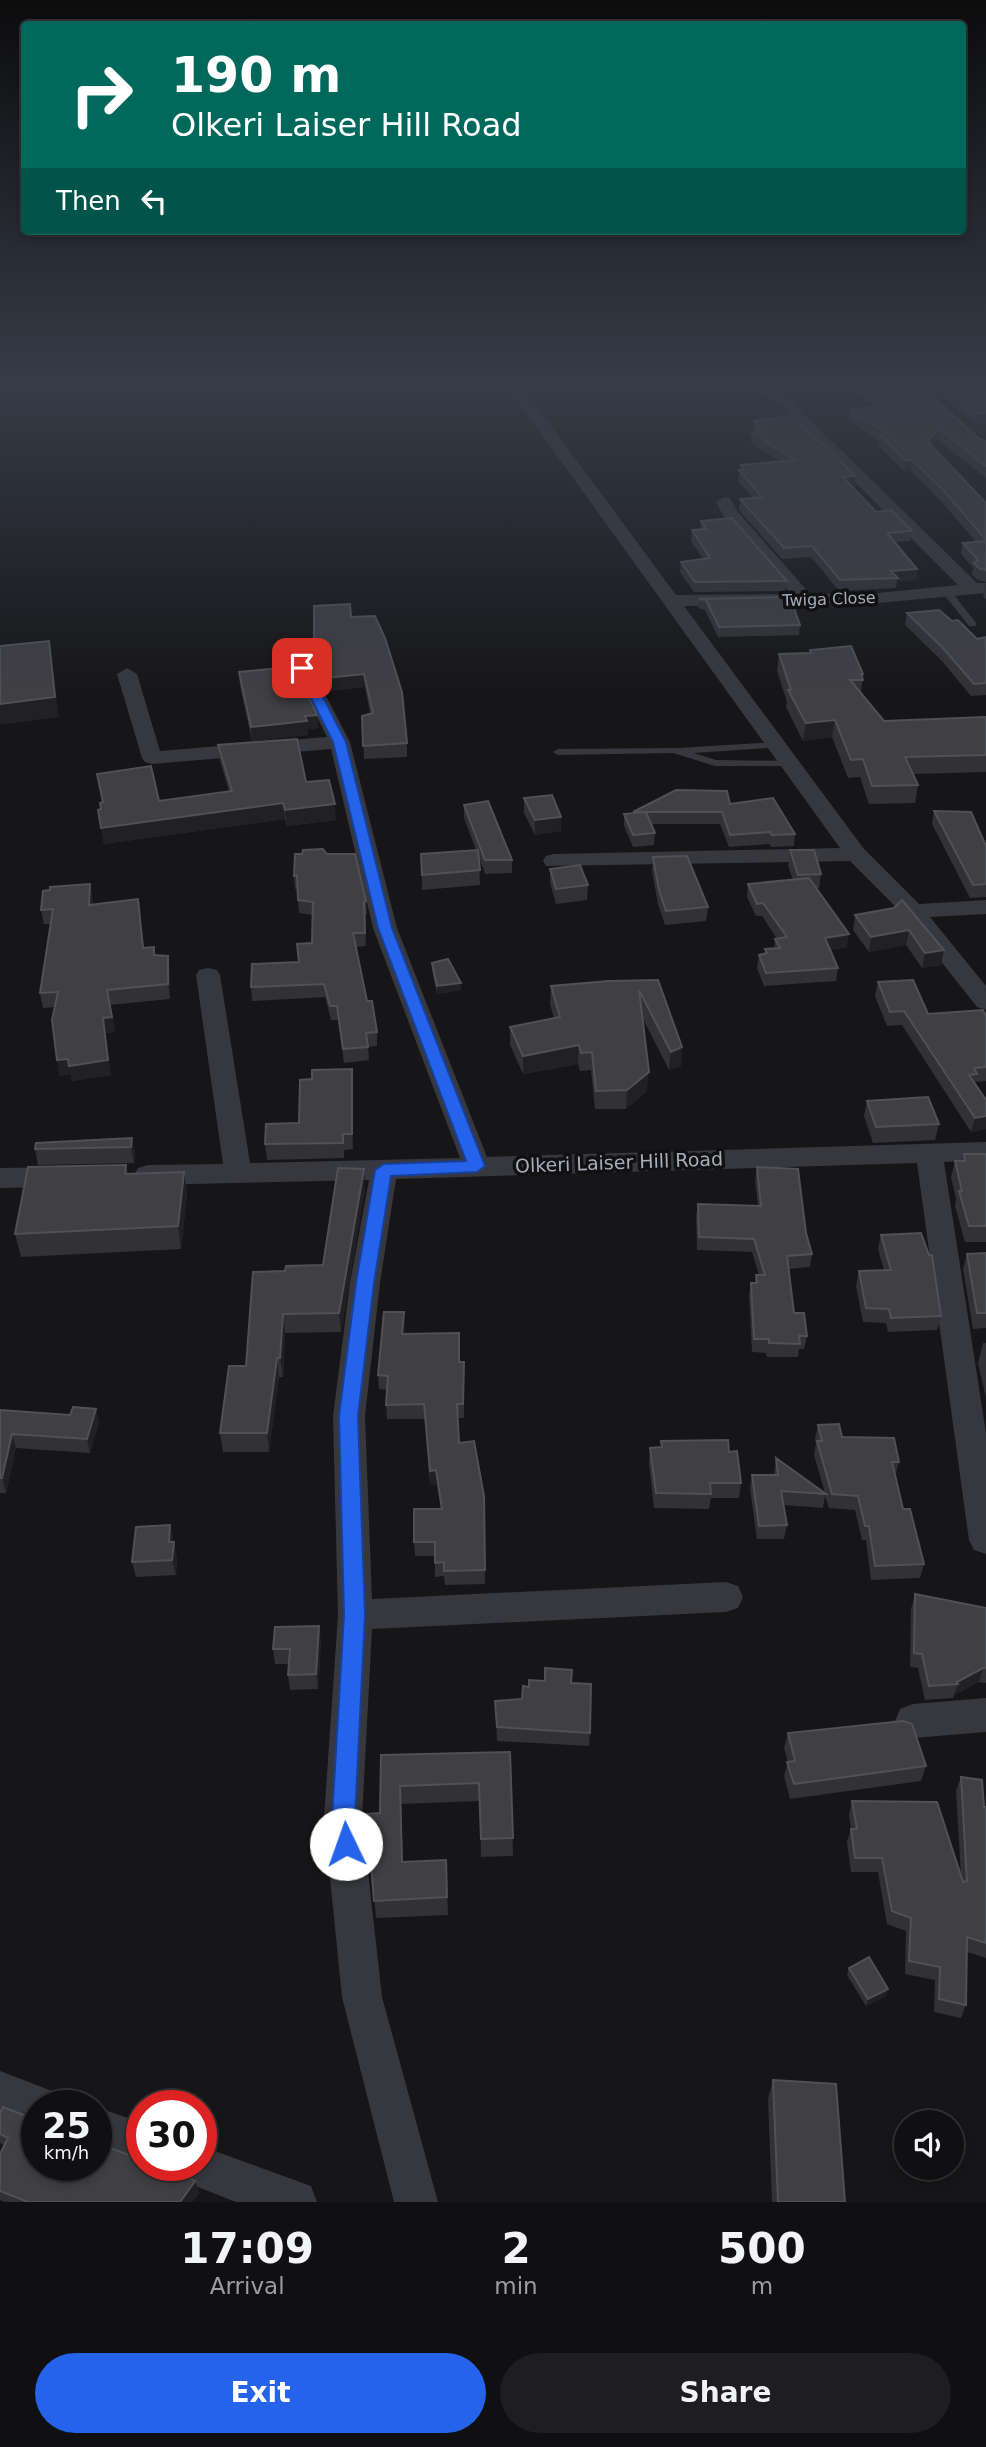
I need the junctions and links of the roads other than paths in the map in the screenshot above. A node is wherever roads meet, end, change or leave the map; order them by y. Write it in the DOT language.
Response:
graph roads {
  1 [pos="589,488"];
  2 [pos="873,488"];
  3 [pos="724,502"];
  4 [pos="979,588"];
  5 [pos="948,593"];
  6 [pos="806,600"];
  7 [pos="672,601"];
  8 [pos="972,624"];
  9 [pos="290,644"];
  10 [pos="127,674"];
  11 [pos="340,742"];
  12 [pos="777,745"];
  13 [pos="674,750"];
  14 [pos="558,752"];
  15 [pos="791,764"];
  16 [pos="856,854"];
  17 [pos="554,862"];
  18 [pos="986,907"];
  19 [pos="913,911"];
  20 [pos="208,975"];
  21 [pos="986,1002"];
  22 [pos="986,1151"];
  23 [pos="929,1154"];
  24 [pos="477,1166"];
  25 [pos="384,1170"];
  26 [pos="238,1172"];
  27 [pos="0,1178"];
  28 [pos="986,1540"];
  29 [pos="726,1597"];
  30 [pos="355,1615"];
  31 [pos="986,1715"];
  32 [pos="912,1721"];
  33 [pos="0,2092"];
  34 [pos="21,2100"];
  35 [pos="217,2173"];
  36 [pos="295,2202"];
  37 [pos="416,2202"];
  1 -- 7 [label="street"];
  2 -- 4 [label="street"];
  3 -- 6 [label="street"];
  4 -- 5 [label="street, Twiga Close"];
  5 -- 6 [label="street, Twiga Close"];
  5 -- 8 [label="lane"];
  6 -- 7 [label="street, Twiga Close"];
  7 -- 12 [label="street"];
  9 -- 11 [label="street"];
  10 -- 11 [label="street"];
  11 -- 24 [label="street"];
  12 -- 13 [label="lane"];
  12 -- 15 [label="street"];
  13 -- 14 [label="lane"];
  13 -- 15 [label="lane"];
  15 -- 16 [label="street"];
  16 -- 17 [label="street"];
  16 -- 19 [label="street"];
  18 -- 19 [label="street"];
  19 -- 21 [label="street"];
  20 -- 26 [label="street"];
  22 -- 23 [label="street, Olkeri Laiser Hill Road"];
  23 -- 24 [label="street, Olkeri Laiser Hill Road"];
  23 -- 28 [label="street"];
  24 -- 25 [label="street, Olkeri Laiser Hill Road"];
  25 -- 26 [label="street, Olkeri Laiser Hill Road"];
  25 -- 30 [label="street"];
  26 -- 27 [label="street, Olkeri Laiser Hill Road"];
  29 -- 30 [label="street"];
  30 -- 37 [label="street"];
  31 -- 32 [label="street"];
  33 -- 34 [label="street"];
  35 -- 36 [label="street"];
}
